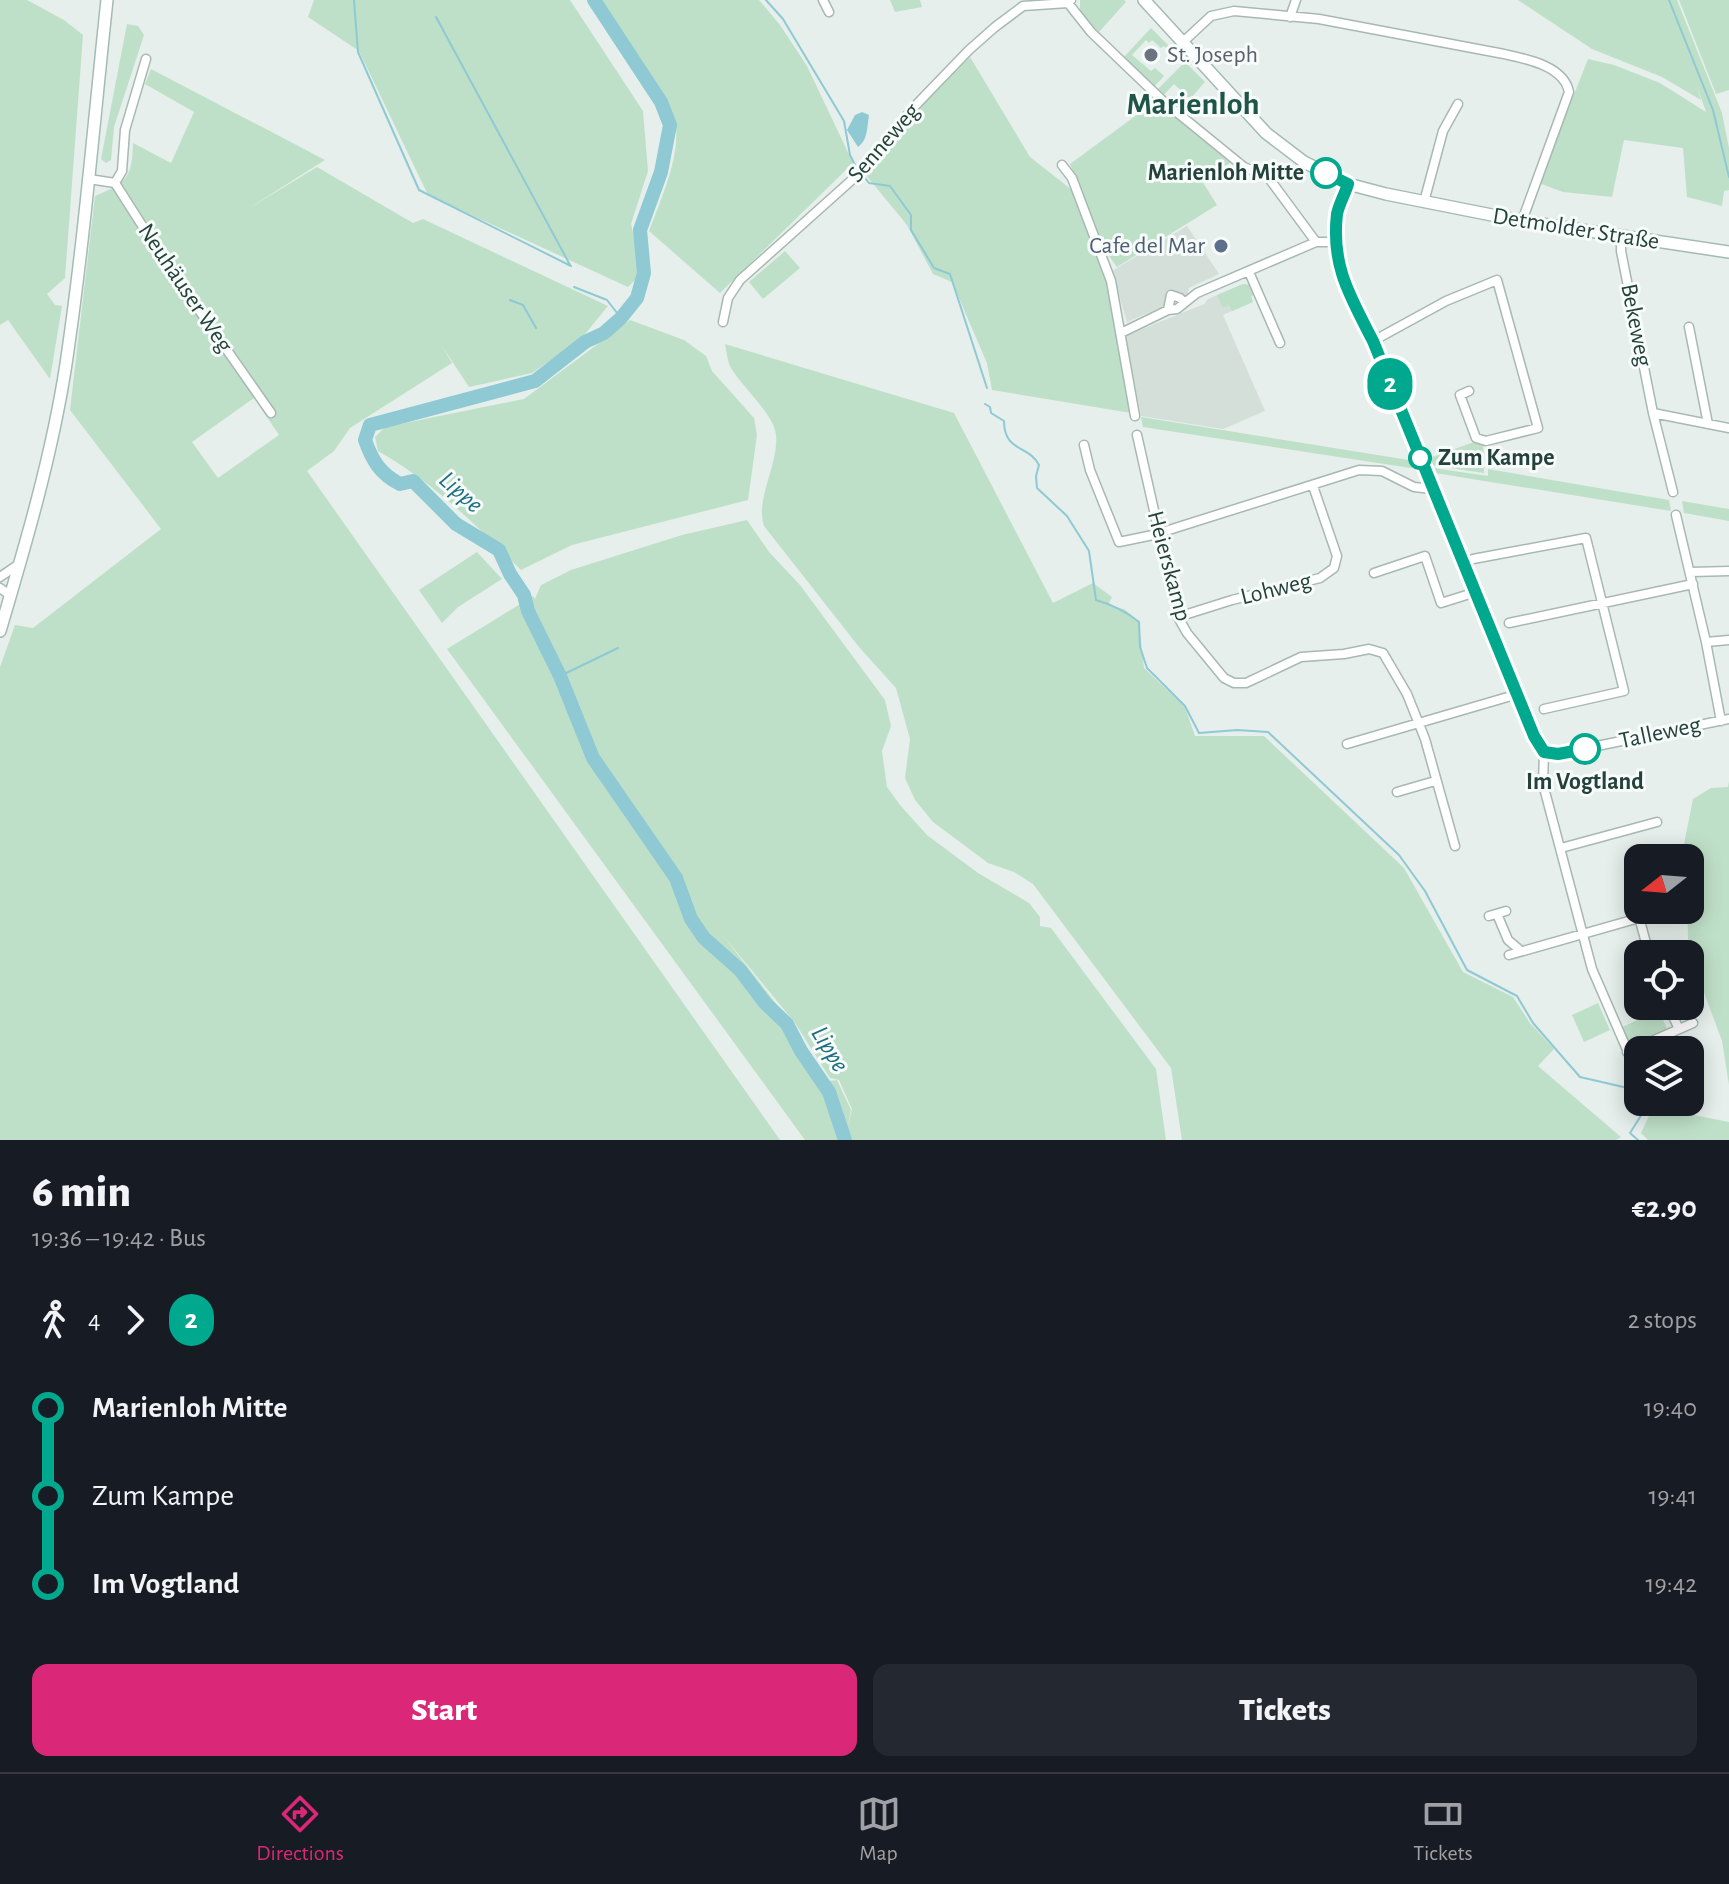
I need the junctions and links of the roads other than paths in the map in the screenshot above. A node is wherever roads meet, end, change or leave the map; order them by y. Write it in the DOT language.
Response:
graph roads {
  1 [pos="107,0"];
  2 [pos="823,0"];
  3 [pos="1144,0"];
  4 [pos="1296,0"];
  5 [pos="1070,2"];
  6 [pos="829,12"];
  7 [pos="1290,17"];
  8 [pos="1183,42"];
  9 [pos="146,59"];
  10 [pos="1458,104"];
  11 [pos="1062,165"];
  12 [pos="89,179"];
  13 [pos="115,183"];
  14 [pos="1348,184"];
  15 [pos="1424,202"];
  16 [pos="1522,221"];
  17 [pos="1621,238"];
  18 [pos="1316,242"];
  19 [pos="1336,242"];
  20 [pos="1728,252"];
  21 [pos="1249,272"];
  22 [pos="1184,302"];
  23 [pos="1168,310"];
  24 [pos="723,322"];
  25 [pos="1689,327"];
  26 [pos="1121,333"];
  27 [pos="1373,341"];
  28 [pos="1280,343"];
  29 [pos="1469,391"];
  30 [pos="271,413"];
  31 [pos="1653,413"];
  32 [pos="1135,416"];
  33 [pos="1708,424"];
  34 [pos="1729,428"];
  35 [pos="1137,435"];
  36 [pos="1084,445"];
  37 [pos="1313,486"];
  38 [pos="1432,489"];
  39 [pos="1673,492"];
  40 [pos="1676,515"];
  41 [pos="1158,533"];
  42 [pos="1473,559"];
  43 [pos="19,563"];
  44 [pos="1729,571"];
  45 [pos="1691,572"];
  46 [pos="1374,573"];
  47 [pos="0,577"];
  48 [pos="1693,584"];
  49 [pos="5,592"];
  50 [pos="1476,592"];
  51 [pos="1603,603"];
  52 [pos="3,606"];
  53 [pos="1178,617"];
  54 [pos="1509,623"];
  55 [pos="0,631"];
  56 [pos="1729,640"];
  57 [pos="1706,642"];
  58 [pos="1518,694"];
  59 [pos="1544,709"];
  60 [pos="1725,720"];
  61 [pos="1419,723"];
  62 [pos="1347,744"];
  63 [pos="1544,752"];
  64 [pos="1435,781"];
  65 [pos="1397,792"];
  66 [pos="1657,822"];
  67 [pos="1455,846"];
  68 [pos="1561,848"];
  69 [pos="1498,914"];
  70 [pos="1624,921"];
  71 [pos="1583,933"];
  72 [pos="1521,951"];
  73 [pos="1509,955"];
  74 [pos="1675,1020"];
  75 [pos="1693,1023"];
  76 [pos="1679,1029"];
  77 [pos="1663,1036"];
  78 [pos="1624,1045"];
  1 -- 12 [label="street"];
  2 -- 6 [label="street"];
  3 -- 8 [label="street, Detmolder Straße"];
  4 -- 7 [label="street"];
  5 -- 18 [label="street"];
  5 -- 24 [label="street, Senneweg"];
  7 -- 8 [label="street"];
  7 -- 16 [label="street"];
  8 -- 14 [label="street, Detmolder Straße"];
  9 -- 13 [label="street"];
  10 -- 15 [label="street"];
  11 -- 26 [label="street"];
  12 -- 13 [label="street"];
  12 -- 43 [label="street"];
  13 -- 30 [label="street, Neuhäuser Weg"];
  14 -- 15 [label="street, Detmolder Straße"];
  14 -- 19 [label="street"];
  15 -- 16 [label="street, Detmolder Straße"];
  16 -- 17 [label="street, Detmolder Straße"];
  17 -- 20 [label="street, Detmolder Straße"];
  17 -- 31 [label="street, Bekeweg"];
  18 -- 19 [label="street"];
  18 -- 21 [label="street"];
  19 -- 27 [label="street"];
  21 -- 22 [label="street"];
  21 -- 28 [label="street"];
  22 -- 23 [label="street"];
  22 -- 23 [label="street"];
  23 -- 26 [label="street"];
  25 -- 33 [label="street"];
  26 -- 32 [label="street"];
  27 -- 29 [label="street"];
  27 -- 38 [label="street"];
  31 -- 33 [label="street"];
  31 -- 39 [label="street, Bekeweg"];
  33 -- 34 [label="street"];
  35 -- 41 [label="street, Heierskamp"];
  36 -- 41 [label="street"];
  37 -- 38 [label="street"];
  37 -- 41 [label="street"];
  37 -- 53 [label="street, Lohweg"];
  38 -- 50 [label="street"];
  40 -- 45 [label="street"];
  41 -- 53 [label="street, Heierskamp"];
  42 -- 51 [label="street"];
  43 -- 47 [label="street"];
  43 -- 49 [label="street"];
  44 -- 45 [label="street"];
  45 -- 48 [label="street"];
  46 -- 50 [label="street"];
  48 -- 51 [label="street"];
  48 -- 57 [label="street"];
  49 -- 52 [label="street"];
  50 -- 58 [label="street"];
  51 -- 54 [label="street"];
  51 -- 59 [label="street"];
  52 -- 55 [label="street"];
  53 -- 61 [label="street, Heierskamp"];
  56 -- 57 [label="street"];
  57 -- 60 [label="street"];
  58 -- 61 [label="street"];
  58 -- 63 [label="street"];
  60 -- 63 [label="street, Talleweg"];
  61 -- 62 [label="street"];
  61 -- 64 [label="street"];
  63 -- 68 [label="street"];
  64 -- 65 [label="street"];
  64 -- 67 [label="street"];
  66 -- 68 [label="street"];
  68 -- 71 [label="street"];
  69 -- 72 [label="street"];
  70 -- 71 [label="street"];
  71 -- 72 [label="street"];
  71 -- 78 [label="street"];
  72 -- 73 [label="street"];
  74 -- 76 [label="street"];
  75 -- 76 [label="street"];
  76 -- 77 [label="street"];
}
